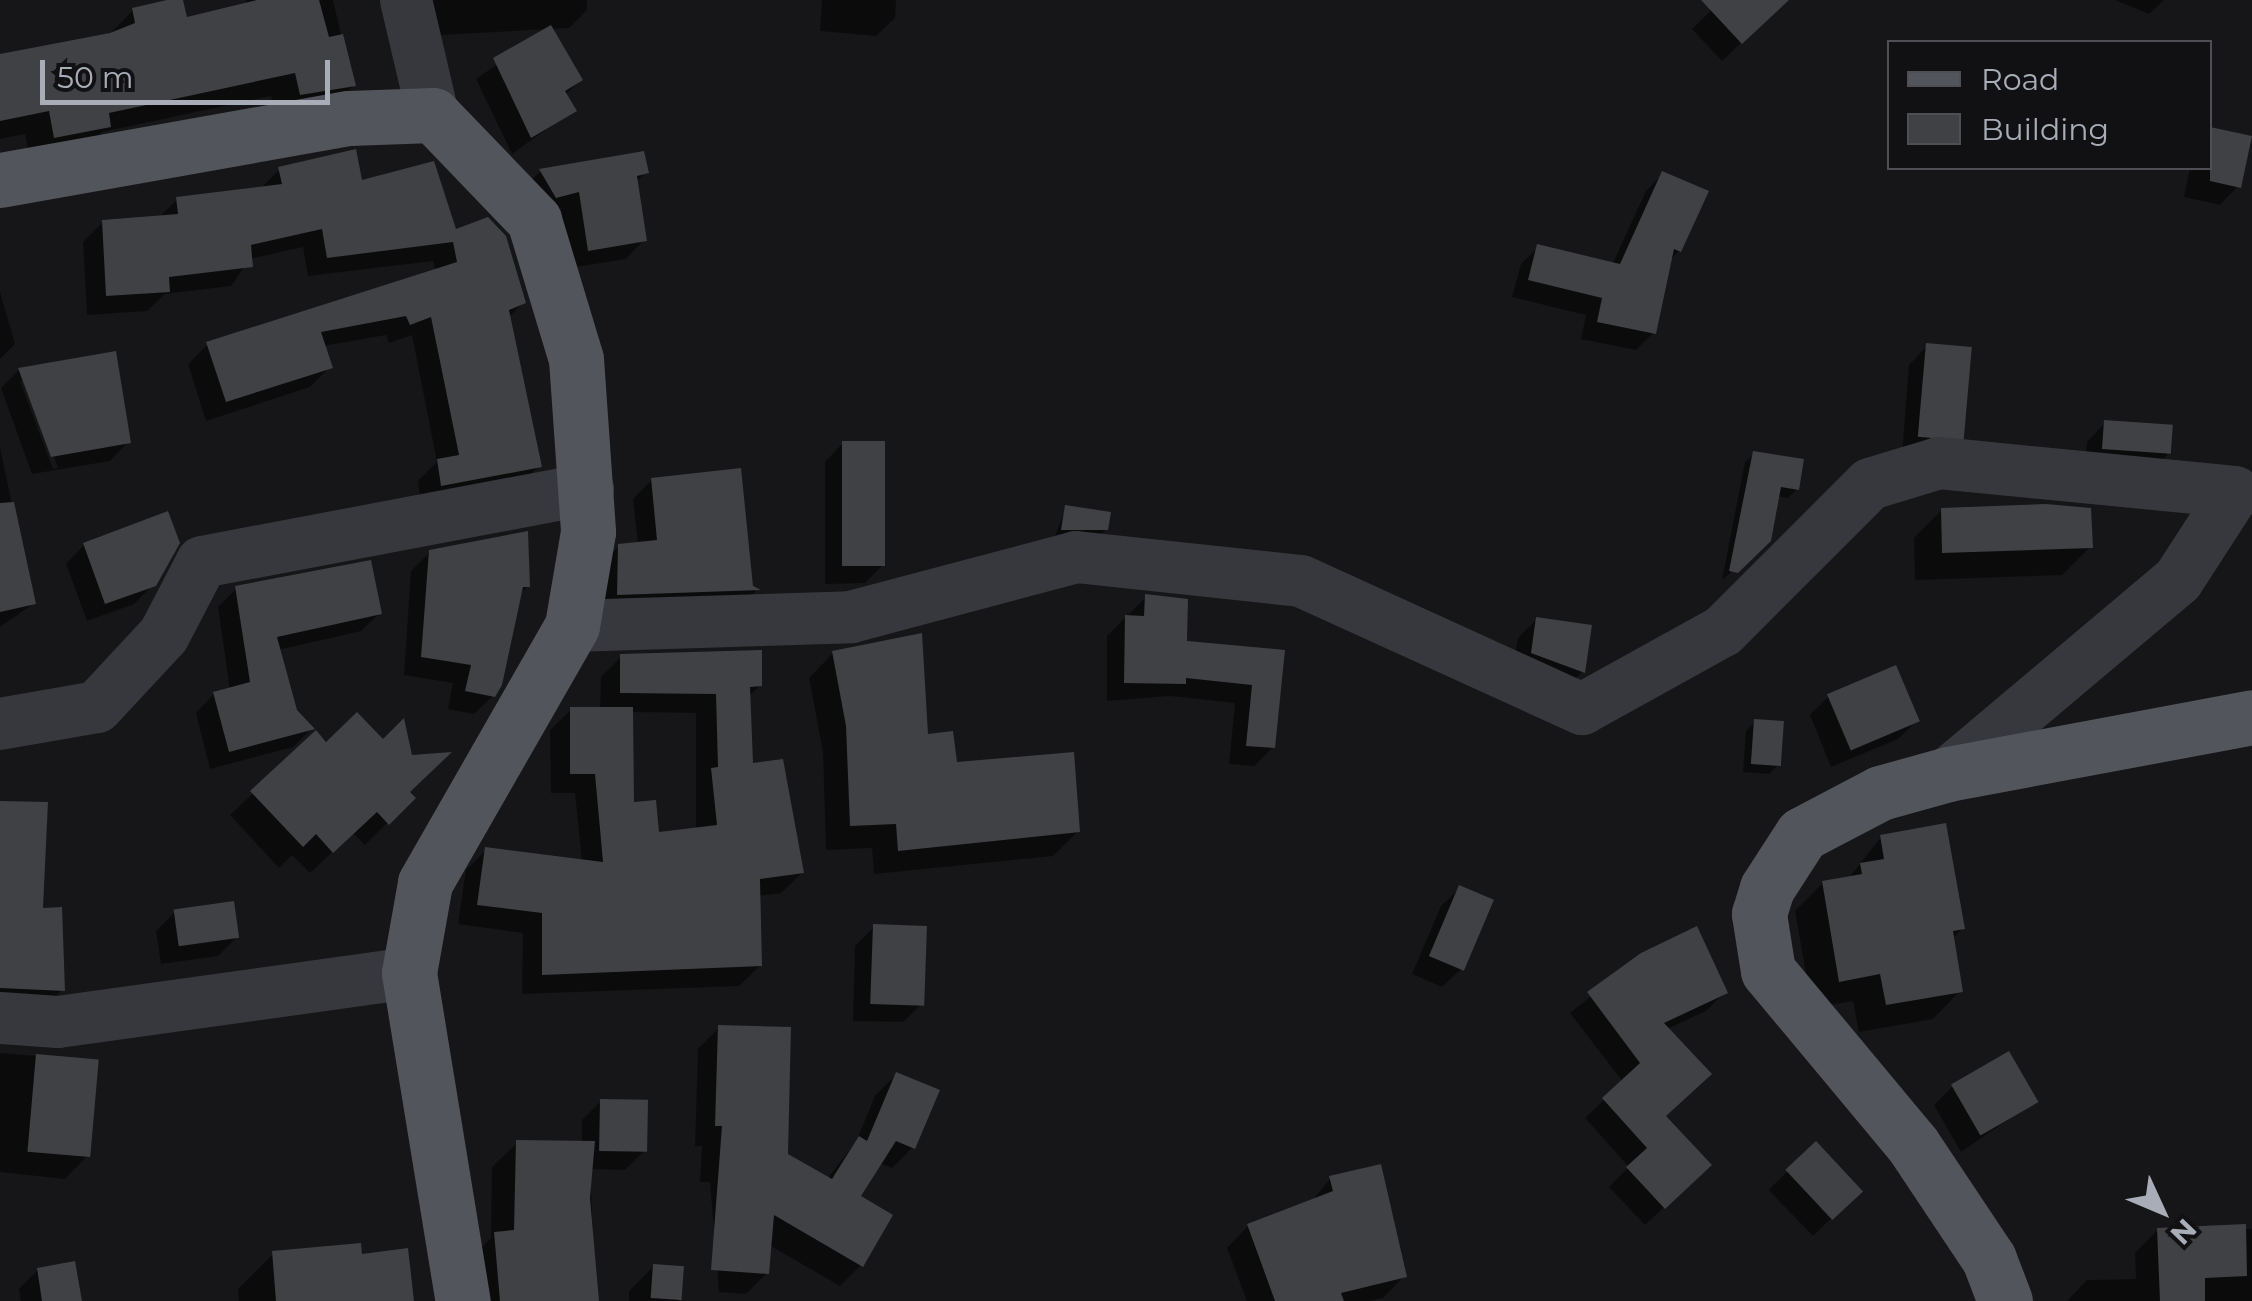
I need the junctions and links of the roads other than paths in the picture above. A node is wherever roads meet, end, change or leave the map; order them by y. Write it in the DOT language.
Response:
graph roads {
  1 [pos="406,0"];
  2 [pos="433,115"];
  3 [pos="0,180"];
  4 [pos="588,490"];
  5 [pos="572,626"];
  6 [pos="2252,717"];
  7 [pos="0,724"];
  8 [pos="1948,774"];
  9 [pos="409,973"];
  10 [pos="0,1018"];
  11 [pos="462,1301"];
  12 [pos="2005,1301"];
  1 -- 2 [label="street"];
  2 -- 3 [label="main road"];
  2 -- 4 [label="main road"];
  4 -- 5 [label="main road"];
  4 -- 7 [label="street"];
  5 -- 8 [label="street"];
  5 -- 9 [label="main road"];
  6 -- 8 [label="main road"];
  8 -- 12 [label="main road"];
  9 -- 10 [label="street"];
  9 -- 11 [label="main road"];
}
